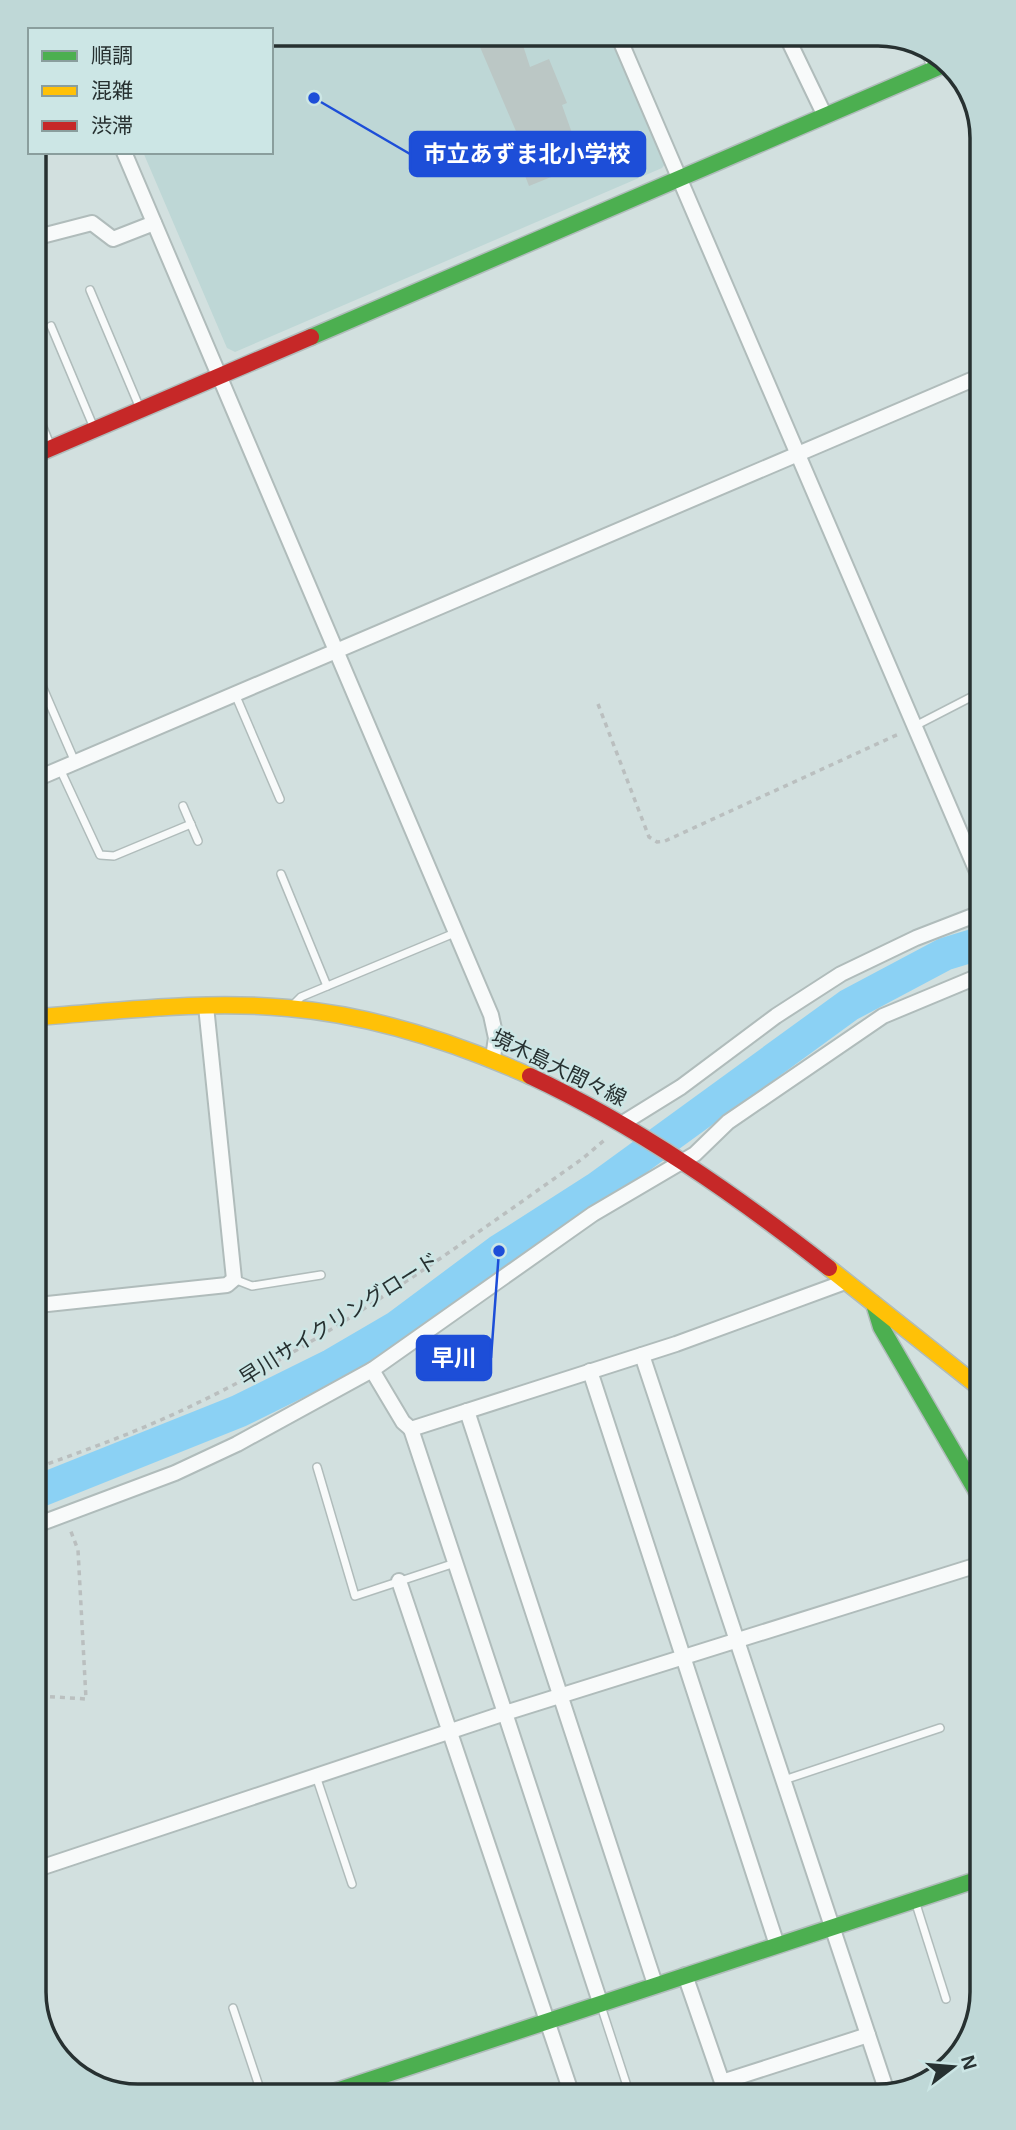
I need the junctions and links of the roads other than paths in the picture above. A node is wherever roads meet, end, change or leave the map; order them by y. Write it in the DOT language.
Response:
graph roads {
  1 [pos="622,46"];
  2 [pos="791,46"];
  3 [pos="928,60"];
  4 [pos="938,67"];
  5 [pos="932,70"];
  6 [pos="825,116"];
  7 [pos="125,154"];
  8 [pos="681,180"];
  9 [pos="154,223"];
  10 [pos="46,235"];
  11 [pos="90,290"];
  12 [pos="51,326"];
  13 [pos="220,377"];
  14 [pos="970,381"];
  15 [pos="141,410"];
  16 [pos="95,429"];
  17 [pos="46,436"];
  18 [pos="51,448"];
  19 [pos="46,450"];
  20 [pos="798,453"];
  21 [pos="338,653"];
  22 [pos="235,693"];
  23 [pos="46,695"];
  24 [pos="970,698"];
  25 [pos="915,726"];
  26 [pos="75,762"];
  27 [pos="60,768"];
  28 [pos="46,774"];
  29 [pos="279,799"];
  30 [pos="183,806"];
  31 [pos="191,824"];
  32 [pos="198,841"];
  33 [pos="970,854"];
  34 [pos="281,874"];
  35 [pos="970,917"];
  36 [pos="457,932"];
  37 [pos="970,980"];
  38 [pos="327,986"];
  39 [pos="206,1006"];
  40 [pos="291,1009"];
  41 [pos="46,1016"];
  42 [pos="493,1057"];
  43 [pos="622,1126"];
  44 [pos="678,1157"];
  45 [pos="321,1275"];
  46 [pos="234,1279"];
  47 [pos="845,1282"];
  48 [pos="46,1304"];
  49 [pos="874,1304"];
  50 [pos="642,1355"];
  51 [pos="372,1370"];
  52 [pos="590,1371"];
  53 [pos="970,1380"];
  54 [pos="467,1410"];
  55 [pos="411,1429"];
  56 [pos="317,1466"];
  57 [pos="970,1480"];
  58 [pos="46,1522"];
  59 [pos="455,1563"];
  60 [pos="970,1567"];
  61 [pos="399,1581"];
  62 [pos="736,1639"];
  63 [pos="683,1655"];
  64 [pos="560,1694"];
  65 [pos="505,1713"];
  66 [pos="940,1728"];
  67 [pos="448,1732"];
  68 [pos="316,1775"];
  69 [pos="783,1780"];
  70 [pos="46,1866"];
  71 [pos="970,1882"];
  72 [pos="352,1884"];
  73 [pos="915,1900"];
  74 [pos="832,1927"];
  75 [pos="777,1945"];
  76 [pos="685,1975"];
  77 [pos="655,1984"];
  78 [pos="946,1999"];
  79 [pos="600,2002"];
  80 [pos="233,2008"];
  81 [pos="548,2020"];
  82 [pos="868,2035"];
  83 [pos="258,2084"];
  84 [pos="357,2084"];
  85 [pos="568,2084"];
  86 [pos="626,2084"];
  87 [pos="884,2084"];
  1 -- 8 [label="street"];
  2 -- 6 [label="street"];
  3 -- 5 [label="lane"];
  4 -- 5 [label="street"];
  5 -- 6 [label="street"];
  6 -- 8 [label="street"];
  7 -- 9 [label="street"];
  8 -- 13 [label="street"];
  8 -- 20 [label="street"];
  9 -- 10 [label="street"];
  9 -- 13 [label="street"];
  11 -- 15 [label="lane"];
  12 -- 16 [label="lane"];
  13 -- 15 [label="street"];
  13 -- 21 [label="street"];
  14 -- 20 [label="street"];
  15 -- 16 [label="street"];
  16 -- 18 [label="street"];
  17 -- 18 [label="lane"];
  18 -- 19 [label="street"];
  20 -- 21 [label="street"];
  20 -- 25 [label="street"];
  21 -- 22 [label="street"];
  21 -- 36 [label="street"];
  22 -- 26 [label="street"];
  22 -- 29 [label="lane"];
  23 -- 26 [label="lane"];
  24 -- 25 [label="lane"];
  25 -- 33 [label="street"];
  26 -- 27 [label="street"];
  27 -- 28 [label="street"];
  27 -- 31 [label="lane"];
  30 -- 31 [label="lane"];
  31 -- 32 [label="lane"];
  34 -- 38 [label="lane"];
  35 -- 43 [label="street"];
  36 -- 38 [label="lane"];
  36 -- 42 [label="street"];
  37 -- 44 [label="street"];
  38 -- 40 [label="lane"];
  39 -- 40 [label="street, 境木島大間々線"];
  39 -- 41 [label="street, 境木島大間々線"];
  39 -- 46 [label="street"];
  40 -- 42 [label="street, 境木島大間々線"];
  42 -- 43 [label="street, 境木島大間々線"];
  43 -- 44 [label="street, 境木島大間々線"];
  44 -- 47 [label="street, 境木島大間々線"];
  44 -- 51 [label="street"];
  45 -- 46 [label="lane"];
  46 -- 48 [label="street"];
  47 -- 49 [label="street, 境木島大間々線"];
  47 -- 50 [label="street"];
  49 -- 53 [label="street, 境木島大間々線"];
  49 -- 57 [label="street"];
  50 -- 52 [label="street"];
  50 -- 62 [label="street"];
  51 -- 55 [label="street"];
  51 -- 58 [label="street"];
  52 -- 54 [label="street"];
  52 -- 63 [label="street"];
  54 -- 55 [label="street"];
  54 -- 64 [label="street"];
  55 -- 59 [label="street"];
  56 -- 61 [label="lane"];
  59 -- 61 [label="lane"];
  59 -- 65 [label="street"];
  60 -- 62 [label="street"];
  61 -- 67 [label="street"];
  62 -- 63 [label="street"];
  62 -- 69 [label="street"];
  63 -- 64 [label="street"];
  63 -- 75 [label="street"];
  64 -- 65 [label="street"];
  64 -- 77 [label="street"];
  65 -- 67 [label="street"];
  65 -- 79 [label="street"];
  66 -- 69 [label="lane"];
  67 -- 68 [label="street"];
  67 -- 81 [label="street"];
  68 -- 70 [label="street"];
  68 -- 72 [label="lane"];
  69 -- 74 [label="street"];
  71 -- 73 [label="street"];
  73 -- 74 [label="street"];
  73 -- 78 [label="lane"];
  74 -- 75 [label="street"];
  74 -- 82 [label="street"];
  75 -- 76 [label="street"];
  76 -- 77 [label="street"];
  76 -- 82 [label="street"];
  77 -- 79 [label="street"];
  79 -- 81 [label="street"];
  79 -- 86 [label="lane"];
  80 -- 83 [label="lane"];
  81 -- 84 [label="street"];
  81 -- 85 [label="street"];
  82 -- 87 [label="street"];
}
